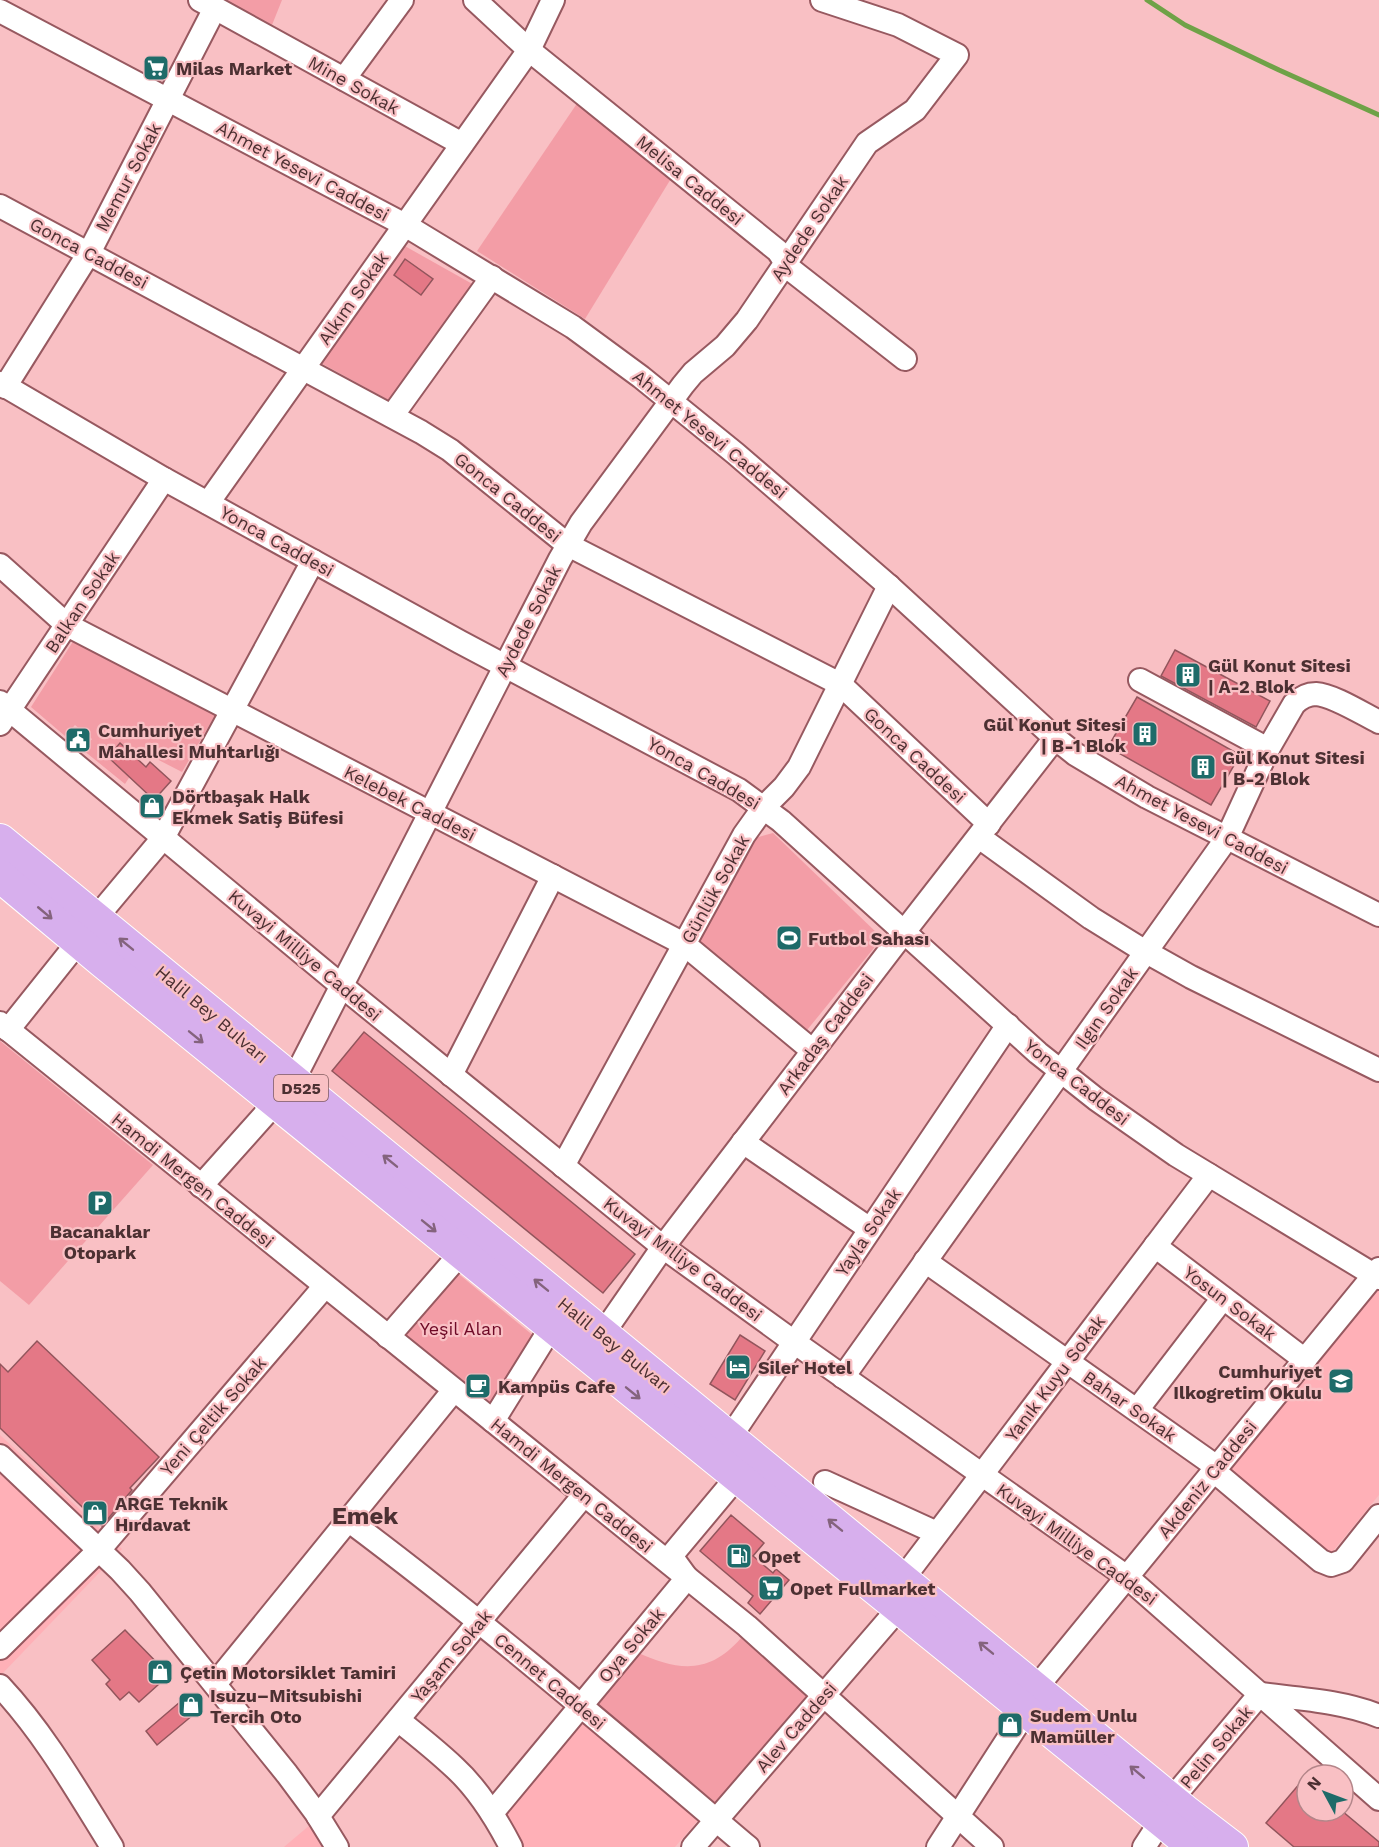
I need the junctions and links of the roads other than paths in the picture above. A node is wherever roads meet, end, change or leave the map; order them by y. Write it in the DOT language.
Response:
graph roads {
  1 [pos="402,0"];
  2 [pos="476,0"];
  3 [pos="554,0"];
  4 [pos="822,0"];
  5 [pos="208,4"];
  6 [pos="4,11"];
  7 [pos="529,50"];
  8 [pos="344,79"];
  9 [pos="169,99"];
  10 [pos="462,144"];
  11 [pos="0,206"];
  12 [pos="405,225"];
  13 [pos="89,253"];
  14 [pos="785,263"];
  15 [pos="492,277"];
  16 [pos="905,359"];
  17 [pos="303,368"];
  18 [pos="3,385"];
  19 [pos="670,401"];
  20 [pos="392,416"];
  21 [pos="164,479"];
  22 [pos="208,503"];
  23 [pos="568,545"];
  24 [pos="314,561"];
  25 [pos="0,566"];
  26 [pos="889,586"];
  27 [pos="67,625"];
  28 [pos="505,666"];
  29 [pos="1140,680"];
  30 [pos="840,684"];
  31 [pos="233,711"];
  32 [pos="3,712"];
  33 [pos="1379,722"];
  34 [pos="1055,738"];
  35 [pos="1268,749"];
  36 [pos="764,807"];
  37 [pos="430,813"];
  38 [pos="984,830"];
  39 [pos="164,838"];
  40 [pos="1227,838"];
  41 [pos="0,840"];
  42 [pos="0,876"];
  43 [pos="553,876"];
  44 [pos="1379,915"];
  45 [pos="87,930"];
  46 [pos="904,932"];
  47 [pos="684,944"];
  48 [pos="1147,951"];
  49 [pos="342,986"];
  50 [pos="1008,1026"];
  51 [pos="4,1027"];
  52 [pos="813,1051"];
  53 [pos="1379,1070"];
  54 [pos="1061,1072"];
  55 [pos="451,1075"];
  56 [pos="284,1091"];
  57 [pos="743,1142"];
  58 [pos="563,1166"];
  59 [pos="1209,1175"];
  60 [pos="201,1186"];
  61 [pos="870,1229"];
  62 [pos="1155,1246"];
  63 [pos="663,1247"];
  64 [pos="461,1253"];
  65 [pos="925,1261"];
  66 [pos="1378,1274"];
  67 [pos="325,1286"];
  68 [pos="1223,1298"];
  69 [pos="552,1326"];
  70 [pos="602,1335"];
  71 [pos="388,1337"];
  72 [pos="794,1342"];
  73 [pos="1305,1360"];
  74 [pos="1067,1362"];
  75 [pos="843,1377"];
  76 [pos="454,1390"];
  77 [pos="1137,1410"];
  78 [pos="493,1421"];
  79 [pos="729,1438"];
  80 [pos="0,1456"];
  81 [pos="1216,1469"];
  82 [pos="982,1474"];
  83 [pos="737,1477"];
  84 [pos="825,1482"];
  85 [pos="584,1495"];
  86 [pos="1379,1516"];
  87 [pos="348,1520"];
  88 [pos="937,1533"];
  89 [pos="99,1550"];
  90 [pos="1127,1577"];
  91 [pos="687,1578"];
  92 [pos="900,1594"];
  93 [pos="479,1621"];
  94 [pos="0,1648"];
  95 [pos="215,1684"];
  96 [pos="0,1686"];
  97 [pos="1260,1694"];
  98 [pos="824,1695"];
  99 [pos="1031,1700"];
  100 [pos="580,1706"];
  101 [pos="1379,1716"];
  102 [pos="398,1720"];
  103 [pos="1379,1799"];
  104 [pos="492,1813"];
  105 [pos="318,1816"];
  106 [pos="959,1816"];
  107 [pos="716,1820"];
  108 [pos="1159,1823"];
  109 [pos="112,1847"];
  110 [pos="337,1847"];
  111 [pos="511,1847"];
  112 [pos="693,1847"];
  113 [pos="748,1847"];
  114 [pos="938,1847"];
  115 [pos="992,1847"];
  116 [pos="1194,1847"];
  117 [pos="1232,1847"];
  1 -- 8 [label="street"];
  2 -- 7 [label="street, Melisa Caddesi"];
  3 -- 7 [label="street, Alkım Sokak"];
  4 -- 14 [label="street, Aydede Sokak"];
  5 -- 8 [label="street, Mine Sokak"];
  5 -- 9 [label="street, Memur Sokak"];
  6 -- 9 [label="street, Ahmet Yesevi Caddesi"];
  7 -- 10 [label="street, Alkım Sokak"];
  7 -- 14 [label="street, Melisa Caddesi"];
  8 -- 10 [label="street, Mine Sokak"];
  9 -- 12 [label="street, Ahmet Yesevi Caddesi"];
  9 -- 13 [label="street, Memur Sokak"];
  10 -- 12 [label="street, Alkım Sokak"];
  11 -- 13 [label="street, Gonca Caddesi"];
  12 -- 15 [label="street, Ahmet Yesevi Caddesi"];
  12 -- 17 [label="street, Alkım Sokak"];
  13 -- 17 [label="street, Gonca Caddesi"];
  13 -- 18 [label="street, Memur Sokak"];
  14 -- 16 [label="street, Melisa Caddesi"];
  14 -- 19 [label="street, Aydede Sokak"];
  15 -- 19 [label="street, Ahmet Yesevi Caddesi"];
  15 -- 20 [label="street"];
  17 -- 20 [label="street, Gonca Caddesi"];
  17 -- 22 [label="street, Alkım Sokak"];
  18 -- 21 [label="street, Yonca Caddesi"];
  19 -- 23 [label="street, Aydede Sokak"];
  19 -- 26 [label="street, Ahmet Yesevi Caddesi"];
  20 -- 23 [label="street, Gonca Caddesi"];
  21 -- 22 [label="street, Yonca Caddesi"];
  21 -- 27 [label="street, Balkan Sokak"];
  22 -- 24 [label="street, Yonca Caddesi"];
  23 -- 28 [label="street, Aydede Sokak"];
  23 -- 30 [label="street, Gonca Caddesi"];
  24 -- 28 [label="street, Yonca Caddesi"];
  24 -- 31 [label="street"];
  25 -- 27 [label="street, Kelebek Caddesi"];
  26 -- 30 [label="street, Günlük Sokak"];
  26 -- 34 [label="street, Ahmet Yesevi Caddesi"];
  27 -- 31 [label="street, Kelebek Caddesi"];
  27 -- 32 [label="street, Balkan Sokak"];
  28 -- 36 [label="street, Yonca Caddesi"];
  28 -- 37 [label="street, Aydede Sokak"];
  29 -- 35 [label="street"];
  30 -- 36 [label="street, Günlük Sokak"];
  30 -- 38 [label="street, Gonca Caddesi"];
  31 -- 37 [label="street, Kelebek Caddesi"];
  31 -- 39 [label="street"];
  32 -- 39 [label="street, Kuvayi Milliye Caddesi"];
  33 -- 35 [label="street, Ilgın Sokak"];
  34 -- 38 [label="street, Arkadaş Caddesi"];
  34 -- 40 [label="street, Ahmet Yesevi Caddesi"];
  35 -- 40 [label="street, Ilgın Sokak"];
  36 -- 46 [label="street, Yonca Caddesi"];
  36 -- 47 [label="street, Günlük Sokak"];
  37 -- 43 [label="street, Kelebek Caddesi"];
  37 -- 49 [label="street, Aydede Sokak"];
  38 -- 46 [label="street, Arkadaş Caddesi"];
  38 -- 48 [label="street, Gonca Caddesi"];
  39 -- 45 [label="street"];
  39 -- 49 [label="street, Kuvayi Milliye Caddesi"];
  40 -- 44 [label="street, Ahmet Yesevi Caddesi"];
  40 -- 48 [label="street, Ilgın Sokak"];
  41 -- 45 [label="highway, Halil Bey Bulvarı / D525"];
  42 -- 45 [label="highway, Halil Bey Bulvarı / D525, one-way"];
  43 -- 47 [label="street, Kelebek Caddesi"];
  43 -- 55 [label="street"];
  45 -- 51 [label="street"];
  45 -- 56 [label="highway, Halil Bey Bulvarı / D525"];
  46 -- 50 [label="street, Yonca Caddesi"];
  46 -- 52 [label="street, Arkadaş Caddesi"];
  47 -- 52 [label="street, Kelebek Caddesi"];
  47 -- 58 [label="street, Günlük Sokak"];
  48 -- 53 [label="street, Gonca Caddesi"];
  48 -- 54 [label="street, Ilgın Sokak"];
  49 -- 55 [label="street, Kuvayi Milliye Caddesi"];
  49 -- 56 [label="street, Aydede Sokak"];
  50 -- 54 [label="street, Yonca Caddesi"];
  50 -- 61 [label="street, Yayla Sokak"];
  51 -- 60 [label="street, Hamdi Mergen Caddesi"];
  52 -- 57 [label="street, Arkadaş Caddesi"];
  54 -- 59 [label="street, Yonca Caddesi"];
  54 -- 65 [label="street, Ilgın Sokak"];
  55 -- 58 [label="street, Kuvayi Milliye Caddesi"];
  56 -- 60 [label="street, Aydede Sokak"];
  56 -- 64 [label="highway, Halil Bey Bulvarı / D525, one-way"];
  70 -- 56 [label="highway, Halil Bey Bulvarı / D525, one-way"];
  57 -- 61 [label="street"];
  57 -- 63 [label="street, Arkadaş Caddesi"];
  58 -- 63 [label="street, Kuvayi Milliye Caddesi"];
  59 -- 62 [label="street, Yanık Kuyu Sokak"];
  59 -- 66 [label="street, Yonca Caddesi"];
  60 -- 67 [label="street, Hamdi Mergen Caddesi"];
  61 -- 72 [label="street, Yayla Sokak"];
  62 -- 68 [label="street, Yosun Sokak"];
  62 -- 74 [label="street, Yanık Kuyu Sokak"];
  63 -- 70 [label="street, Arkadaş Caddesi"];
  63 -- 72 [label="street, Kuvayi Milliye Caddesi"];
  64 -- 69 [label="highway, Halil Bey Bulvarı / D525"];
  64 -- 71 [label="street"];
  65 -- 74 [label="street, Bahar Sokak"];
  65 -- 75 [label="street, Ilgın Sokak"];
  66 -- 73 [label="street, Akdeniz Caddesi"];
  67 -- 71 [label="street, Hamdi Mergen Caddesi"];
  67 -- 89 [label="street, Yeni Çeltik Sokak"];
  68 -- 73 [label="street, Yosun Sokak"];
  68 -- 77 [label="street"];
  69 -- 78 [label="street"];
  69 -- 83 [label="highway, Halil Bey Bulvarı / D525, one-way"];
  70 -- 79 [label="highway, Halil Bey Bulvarı / D525"];
  71 -- 76 [label="street, Hamdi Mergen Caddesi"];
  72 -- 75 [label="street, Kuvayi Milliye Caddesi"];
  72 -- 79 [label="street, Yayla Sokak"];
  73 -- 81 [label="street, Akdeniz Caddesi"];
  74 -- 77 [label="street, Bahar Sokak"];
  74 -- 82 [label="street, Yanık Kuyu Sokak"];
  75 -- 82 [label="street, Kuvayi Milliye Caddesi"];
  76 -- 78 [label="street, Hamdi Mergen Caddesi"];
  76 -- 87 [label="street"];
  77 -- 81 [label="street, Bahar Sokak"];
  78 -- 85 [label="street, Hamdi Mergen Caddesi"];
  92 -- 79 [label="highway, Halil Bey Bulvarı / D525, one-way"];
  80 -- 89 [label="street"];
  81 -- 86 [label="street, Bahar Sokak"];
  81 -- 90 [label="street, Akdeniz Caddesi"];
  82 -- 88 [label="street, Yanık Kuyu Sokak"];
  82 -- 90 [label="street, Kuvayi Milliye Caddesi"];
  83 -- 91 [label="street"];
  83 -- 92 [label="highway, Halil Bey Bulvarı / D525"];
  84 -- 88 [label="street"];
  85 -- 91 [label="street, Hamdi Mergen Caddesi"];
  85 -- 93 [label="street, Yaşam Sokak"];
  87 -- 93 [label="street, Cennet Caddesi"];
  87 -- 95 [label="street"];
  88 -- 92 [label="street, Yanık Kuyu Sokak"];
  89 -- 94 [label="street, Yeni Çeltik Sokak"];
  89 -- 95 [label="street"];
  90 -- 97 [label="street, Kuvayi Milliye Caddesi"];
  90 -- 99 [label="street, Akdeniz Caddesi"];
  91 -- 98 [label="street, Hamdi Mergen Caddesi"];
  91 -- 100 [label="street, Oya Sokak"];
  92 -- 98 [label="street, Alev Caddesi"];
  92 -- 99 [label="highway, Halil Bey Bulvarı / D525"];
  93 -- 100 [label="street, Cennet Caddesi"];
  93 -- 102 [label="street, Yaşam Sokak"];
  95 -- 105 [label="street"];
  96 -- 109 [label="street"];
  97 -- 101 [label="street"];
  97 -- 103 [label="street, Kuvayi Milliye Caddesi"];
  97 -- 108 [label="street, Pelin Sokak"];
  98 -- 106 [label="street, Hamdi Mergen Caddesi"];
  98 -- 107 [label="street, Alev Caddesi"];
  99 -- 106 [label="street, Akdeniz Caddesi"];
  99 -- 108 [label="highway, Halil Bey Bulvarı / D525"];
  100 -- 104 [label="street, Oya Sokak"];
  100 -- 107 [label="street, Cennet Caddesi"];
  102 -- 104 [label="street"];
  102 -- 105 [label="street, Yaşam Sokak"];
  104 -- 111 [label="street"];
  105 -- 110 [label="street"];
  106 -- 114 [label="street, Akdeniz Caddesi"];
  106 -- 115 [label="street, Hamdi Mergen Caddesi"];
  107 -- 112 [label="street, Alev Caddesi"];
  107 -- 113 [label="street, Cennet Caddesi"];
  108 -- 116 [label="highway, Halil Bey Bulvarı / D525"];
  108 -- 117 [label="highway, Halil Bey Bulvarı / D525"];
}
